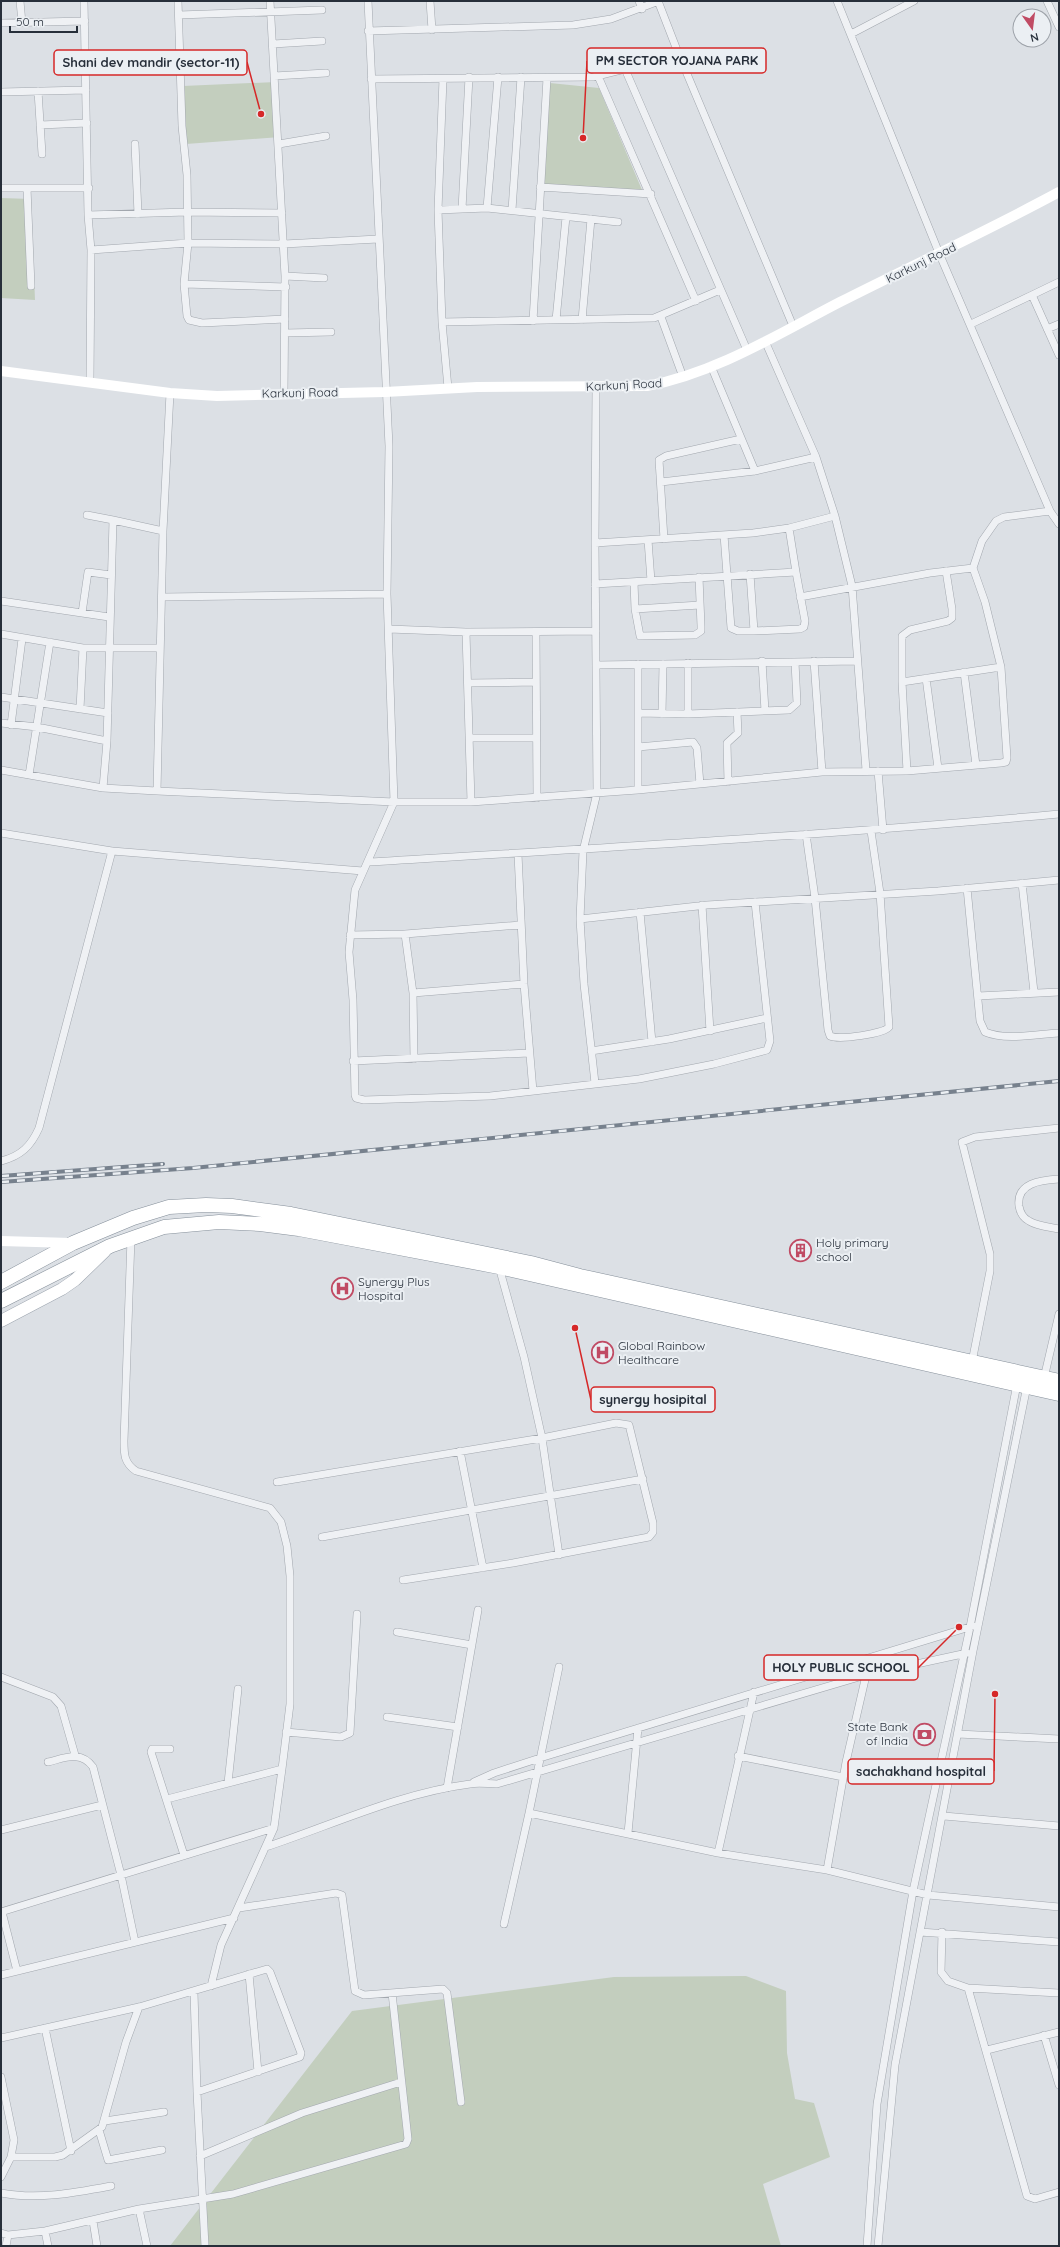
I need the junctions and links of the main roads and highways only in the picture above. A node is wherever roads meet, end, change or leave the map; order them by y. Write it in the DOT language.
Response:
graph roads {
  1 [pos="110,1246"];
  2 [pos="1,1282"];
  3 [pos="1,1300"];
  4 [pos="1,1321"];
  5 [pos="1059,1381"];
  6 [pos="1059,1394"];
  1 -- 3 [label="highway"];
  1 -- 4 [label="main road"];
  1 -- 6 [label="highway"];
  2 -- 5 [label="highway"];
}
